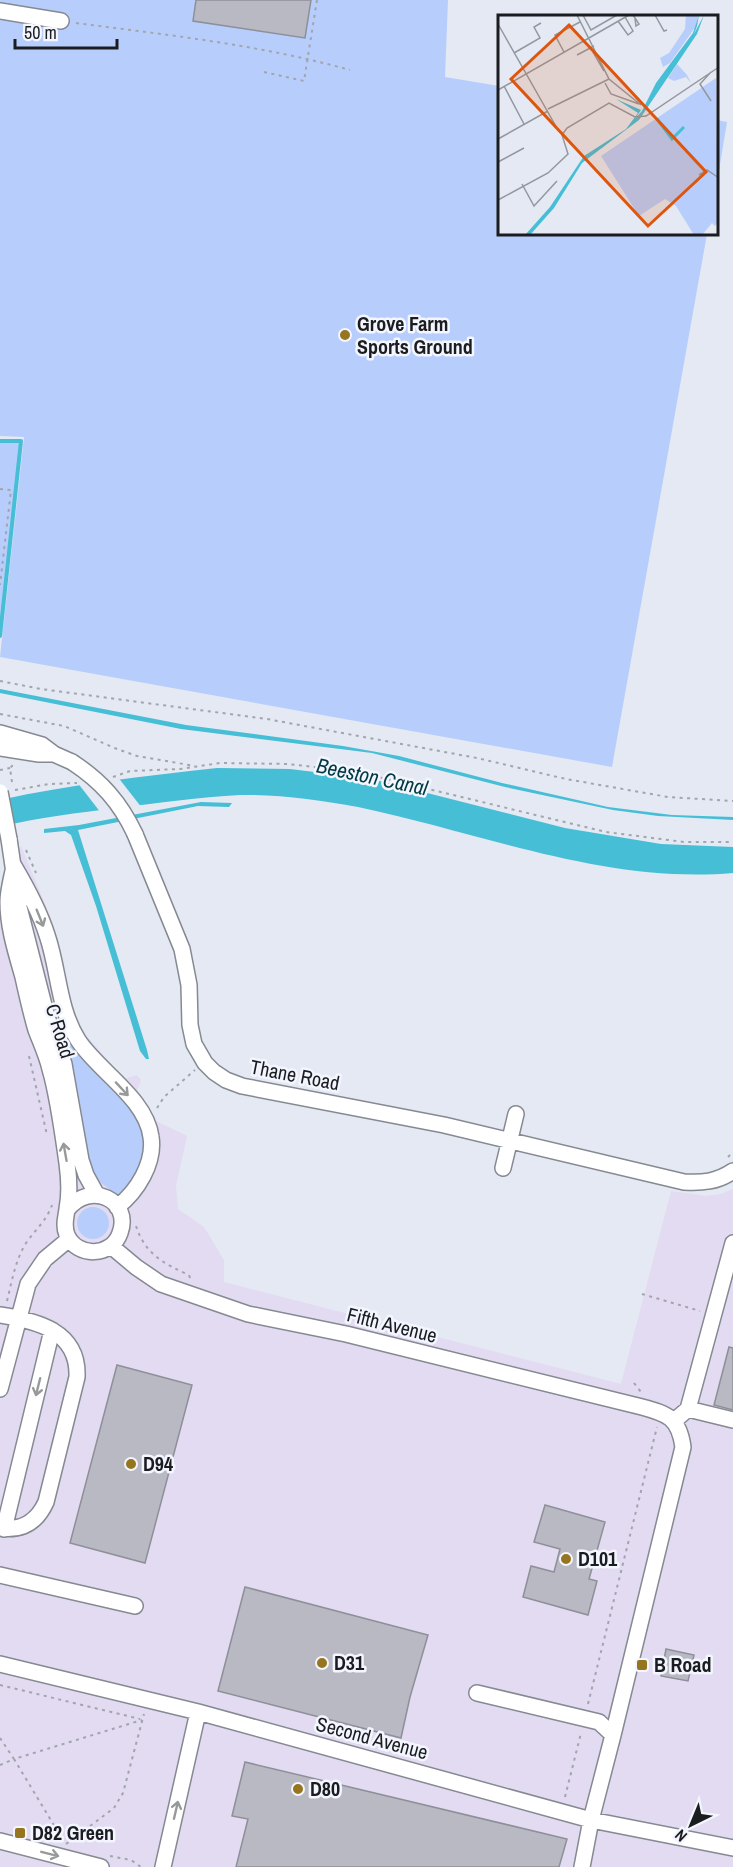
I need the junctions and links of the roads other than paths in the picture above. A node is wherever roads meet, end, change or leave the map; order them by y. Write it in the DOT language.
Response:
graph roads {
  1 [pos="0,10"];
  2 [pos="61,21"];
  3 [pos="0,733"];
  4 [pos="0,748"];
  5 [pos="54,754"];
  6 [pos="6,787"];
  7 [pos="14,866"];
  8 [pos="47,1017"];
  9 [pos="74,1031"];
  10 [pos="516,1114"];
  11 [pos="510,1140"];
  12 [pos="503,1168"];
  13 [pos="733,1171"];
  14 [pos="97,1195"];
  15 [pos="117,1207"];
  16 [pos="67,1210"];
  17 [pos="69,1239"];
  18 [pos="733,1243"];
  19 [pos="111,1246"];
  20 [pos="2,1315"];
  21 [pos="19,1320"];
  22 [pos="52,1330"];
  23 [pos="0,1389"];
  24 [pos="688,1409"];
  25 [pos="733,1420"];
  26 [pos="674,1421"];
  27 [pos="2,1528"];
  28 [pos="0,1575"];
  29 [pos="135,1606"];
  30 [pos="0,1664"];
  31 [pos="477,1693"];
  32 [pos="198,1712"];
  33 [pos="613,1735"];
  34 [pos="591,1820"];
  35 [pos="0,1841"];
  36 [pos="733,1848"];
  37 [pos="101,1867"];
  38 [pos="163,1867"];
  39 [pos="582,1867"];
  1 -- 2 [label="street"];
  3 -- 5 [label="street, Thane Road"];
  4 -- 5 [label="street, Thane Road"];
  5 -- 11 [label="street, Thane Road, bridge"];
  6 -- 7 [label="street, C Road, bridge"];
  7 -- 8 [label="street, C Road"];
  7 -- 9 [label="street, C Road, one-way"];
  16 -- 7 [label="street, C Road, one-way"];
  8 -- 9 [label="street, C Road"];
  8 -- 14 [label="street, C Road"];
  9 -- 15 [label="street, C Road, one-way"];
  10 -- 11 [label="street"];
  11 -- 12 [label="street"];
  11 -- 13 [label="street, Thane Road"];
  14 -- 15 [label="street"];
  14 -- 16 [label="street"];
  15 -- 19 [label="street"];
  16 -- 17 [label="street, C Road"];
  17 -- 19 [label="street"];
  17 -- 21 [label="street"];
  18 -- 24 [label="street"];
  19 -- 26 [label="street, Fifth Avenue"];
  20 -- 21 [label="street"];
  21 -- 22 [label="street"];
  21 -- 23 [label="street"];
  22 -- 27 [label="street, one-way"];
  22 -- 27 [label="street"];
  24 -- 25 [label="street"];
  24 -- 26 [label="street"];
  26 -- 33 [label="street"];
  28 -- 29 [label="street"];
  30 -- 32 [label="street, Second Avenue"];
  31 -- 33 [label="street"];
  32 -- 34 [label="street, Second Avenue"];
  38 -- 32 [label="street, one-way"];
  33 -- 34 [label="street"];
  34 -- 36 [label="street, Second Avenue"];
  34 -- 39 [label="street"];
  35 -- 37 [label="street, one-way"];
}
